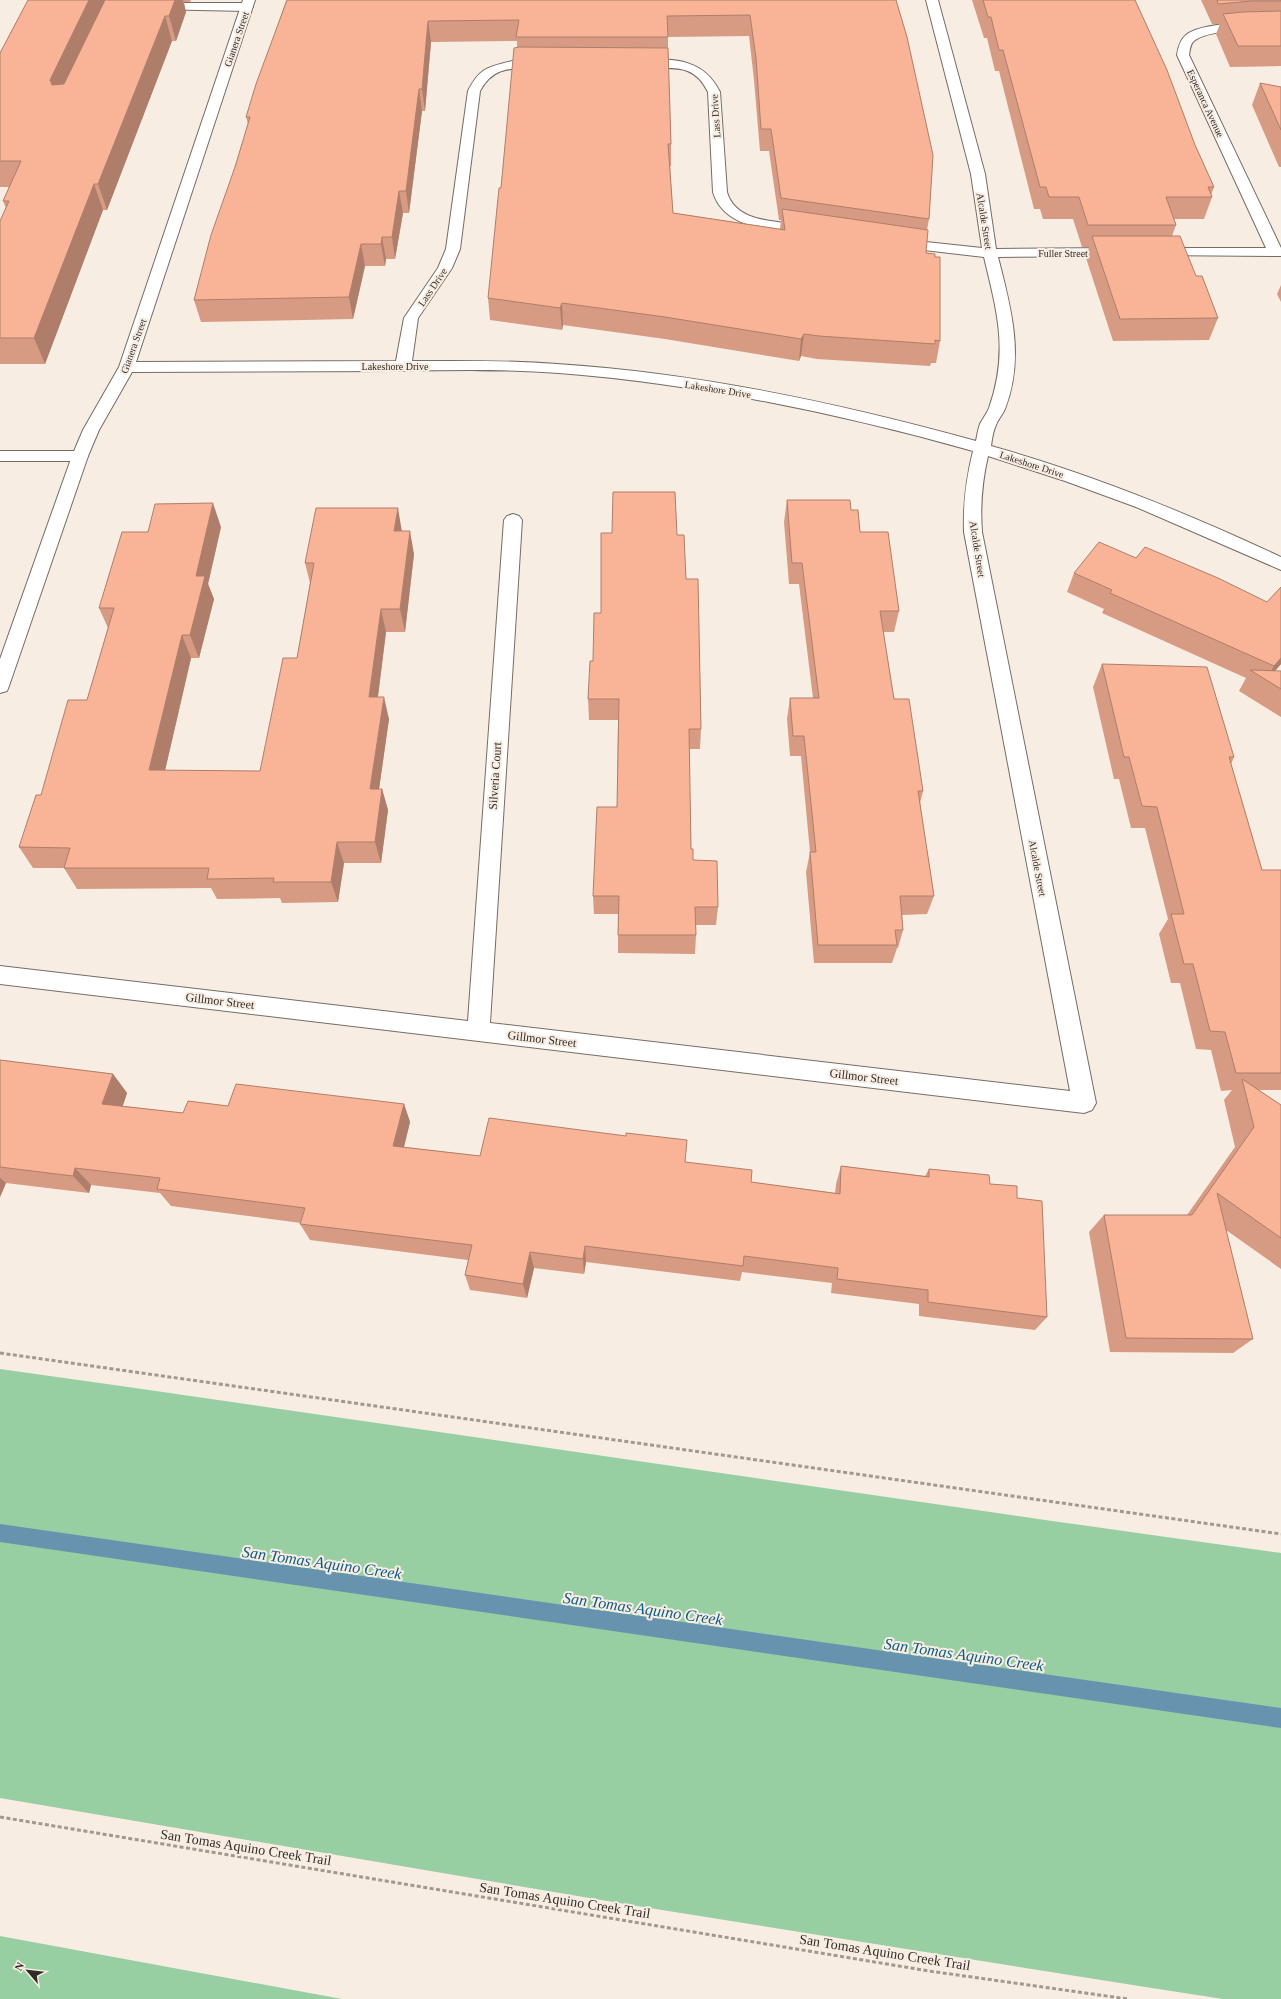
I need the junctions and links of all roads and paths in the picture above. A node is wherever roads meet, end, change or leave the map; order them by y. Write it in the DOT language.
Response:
graph roads {
  1 [pos="932,0"];
  2 [pos="248,4"];
  3 [pos="145,7"];
  4 [pos="1281,26"];
  5 [pos="558,63"];
  6 [pos="626,63"];
  7 [pos="821,232"];
  8 [pos="884,241"];
  9 [pos="1128,252"];
  10 [pos="1144,252"];
  11 [pos="1278,252"];
  12 [pos="990,253"];
  13 [pos="403,366"];
  14 [pos="127,367"];
  15 [pos="982,448"];
  16 [pos="0,456"];
  17 [pos="80,456"];
  18 [pos="513,520"];
  19 [pos="1281,564"];
  20 [pos="0,686"];
  21 [pos="0,975"];
  22 [pos="478,1031"];
  23 [pos="1084,1103"];
  24 [pos="0,1353"];
  25 [pos="1281,1534"];
  26 [pos="0,1817"];
  27 [pos="1128,1999"];
  1 -- 12 [label="street, Alcalde Street"];
  2 -- 3 [label="street"];
  2 -- 14 [label="street, Gianera Street"];
  4 -- 11 [label="street, Esperanca Avenue"];
  5 -- 13 [label="street, Lass Drive"];
  6 -- 7 [label="street, Lass Drive"];
  8 -- 12 [label="street"];
  9 -- 12 [label="street, Fuller Street"];
  10 -- 11 [label="street"];
  12 -- 15 [label="street, Alcalde Street"];
  13 -- 14 [label="street, Lakeshore Drive"];
  13 -- 15 [label="street, Lakeshore Drive"];
  14 -- 17 [label="street, Gianera Street"];
  15 -- 19 [label="street, Lakeshore Drive"];
  15 -- 23 [label="street, Alcalde Street"];
  16 -- 17 [label="street"];
  17 -- 20 [label="street, Gianera Street"];
  18 -- 22 [label="street, Silveria Court"];
  21 -- 22 [label="street, Gillmor Street"];
  22 -- 23 [label="street, Gillmor Street"];
  24 -- 25 [label="path"];
  26 -- 27 [label="path, San Tomas Aquino Creek Trail"];
}
